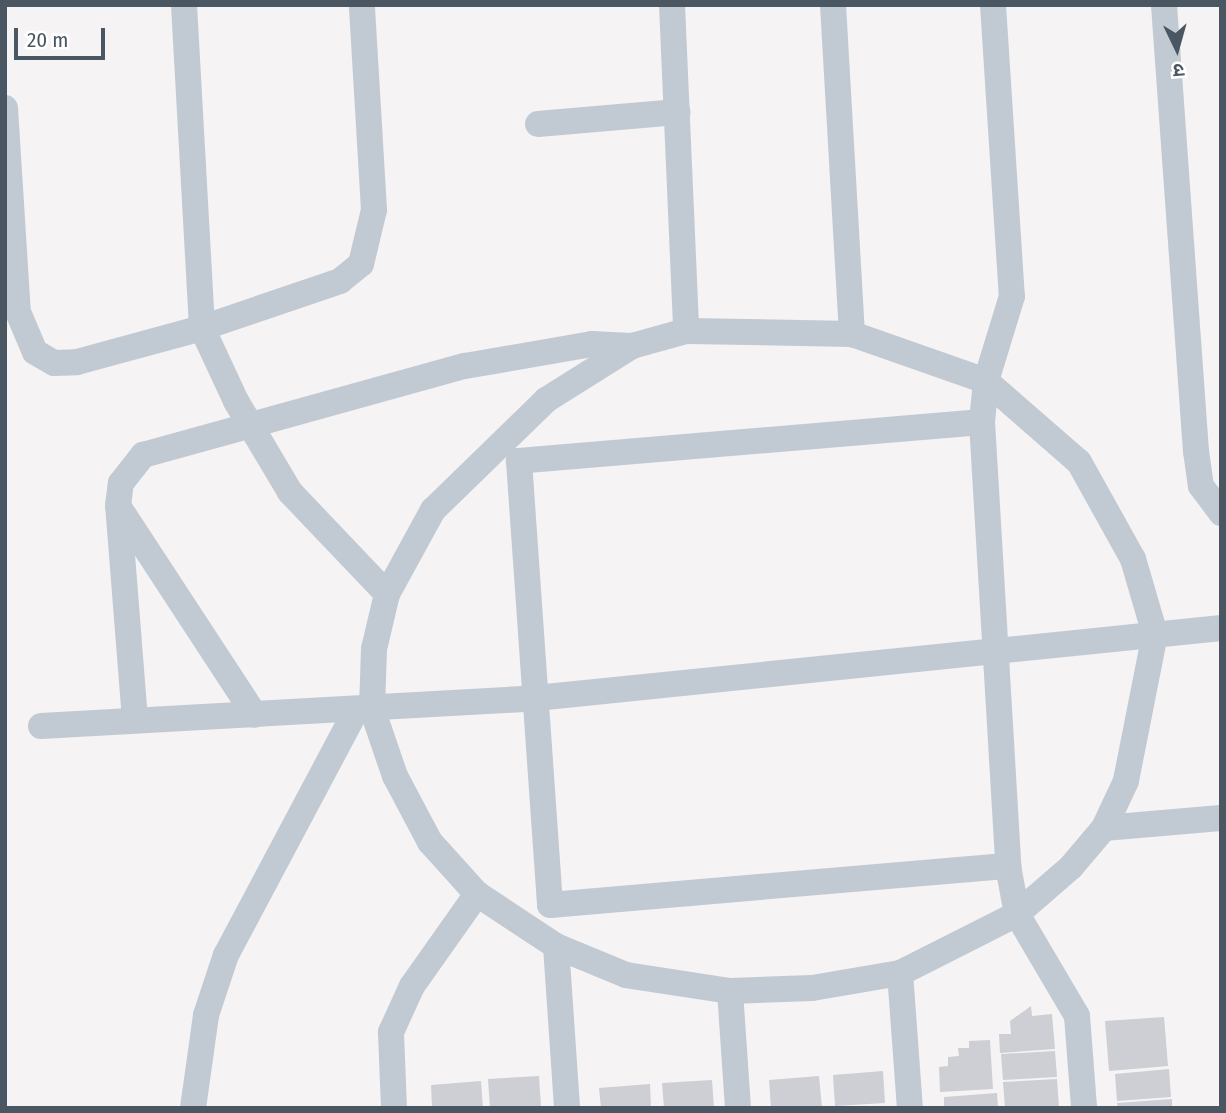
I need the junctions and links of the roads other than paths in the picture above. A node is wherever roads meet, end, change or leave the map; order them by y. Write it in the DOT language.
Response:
graph roads {
  1 [pos="184,5"];
  2 [pos="362,5"];
  3 [pos="672,5"];
  4 [pos="833,5"];
  5 [pos="993,5"];
  6 [pos="1164,5"];
  7 [pos="5,108"];
  8 [pos="677,112"];
  9 [pos="538,124"];
  10 [pos="202,328"];
  11 [pos="686,331"];
  12 [pos="852,334"];
  13 [pos="632,346"];
  14 [pos="986,381"];
  15 [pos="982,422"];
  16 [pos="249,423"];
  17 [pos="1208,450"];
  18 [pos="118,506"];
  19 [pos="1221,513"];
  20 [pos="387,594"];
  21 [pos="1221,628"];
  22 [pos="1155,634"];
  23 [pos="998,649"];
  24 [pos="536,698"];
  25 [pos="364,709"];
  26 [pos="255,715"];
  27 [pos="135,720"];
  28 [pos="41,726"];
  29 [pos="1221,818"];
  30 [pos="1104,828"];
  31 [pos="1008,866"];
  32 [pos="477,894"];
  33 [pos="1017,914"];
  34 [pos="556,946"];
  35 [pos="900,972"];
  36 [pos="730,991"];
  37 [pos="192,1108"];
  38 [pos="394,1108"];
  39 [pos="567,1108"];
  40 [pos="738,1108"];
  41 [pos="911,1108"];
  42 [pos="1084,1108"];
  1 -- 10 [label="street"];
  2 -- 10 [label="street"];
  3 -- 8 [label="street"];
  4 -- 12 [label="street"];
  5 -- 14 [label="street"];
  6 -- 17 [label="street"];
  7 -- 10 [label="street"];
  8 -- 9 [label="street"];
  8 -- 11 [label="street"];
  10 -- 16 [label="street"];
  11 -- 12 [label="street"];
  11 -- 13 [label="street"];
  12 -- 14 [label="street"];
  13 -- 16 [label="street"];
  13 -- 20 [label="street"];
  14 -- 15 [label="street"];
  14 -- 22 [label="street"];
  15 -- 23 [label="street"];
  15 -- 24 [label="street"];
  16 -- 18 [label="street"];
  16 -- 20 [label="street"];
  17 -- 19 [label="street"];
  18 -- 26 [label="street"];
  18 -- 27 [label="street"];
  20 -- 25 [label="street"];
  21 -- 22 [label="street"];
  22 -- 23 [label="street"];
  22 -- 30 [label="street"];
  23 -- 24 [label="street"];
  23 -- 31 [label="street"];
  24 -- 25 [label="street"];
  24 -- 31 [label="street"];
  25 -- 26 [label="street"];
  25 -- 32 [label="street"];
  25 -- 37 [label="street"];
  26 -- 27 [label="street"];
  27 -- 28 [label="street"];
  29 -- 30 [label="street"];
  30 -- 33 [label="street"];
  31 -- 33 [label="street"];
  32 -- 34 [label="street"];
  32 -- 38 [label="street"];
  33 -- 35 [label="street"];
  33 -- 42 [label="street"];
  34 -- 36 [label="street"];
  34 -- 39 [label="street"];
  35 -- 36 [label="street"];
  35 -- 41 [label="street"];
  36 -- 40 [label="street"];
}
